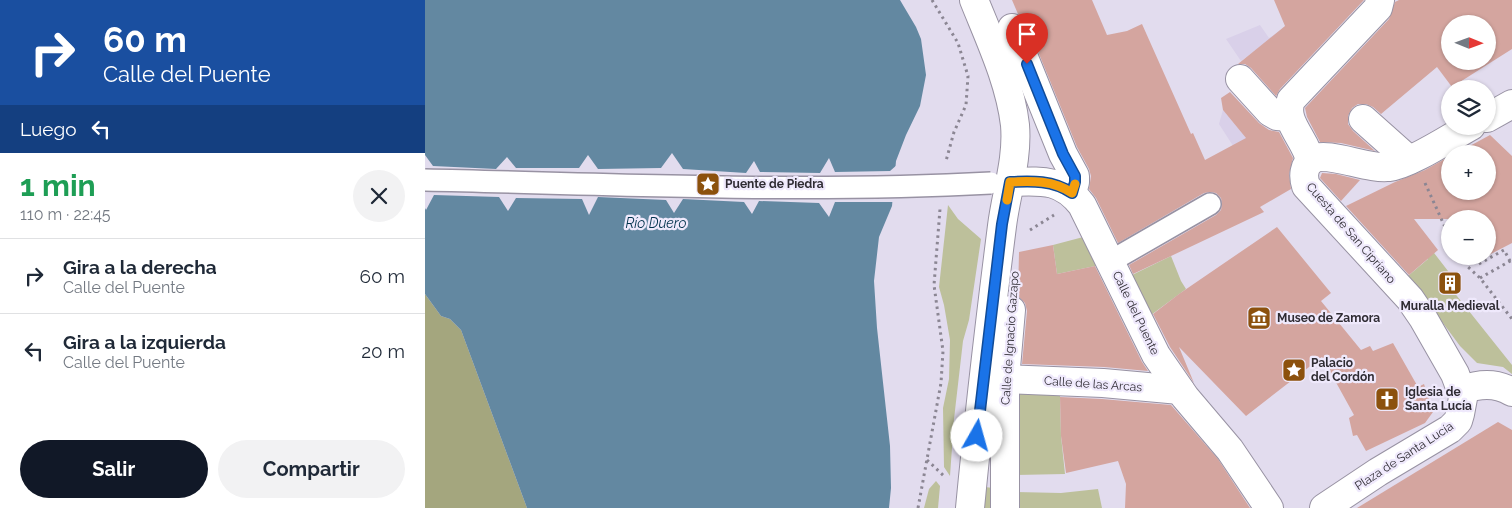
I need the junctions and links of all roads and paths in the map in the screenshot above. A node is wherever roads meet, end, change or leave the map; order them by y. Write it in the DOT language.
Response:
graph roads {
  1 [pos="932,0"];
  2 [pos="974,0"];
  3 [pos="1380,0"];
  4 [pos="1012,28"];
  5 [pos="1240,79"];
  6 [pos="1512,104"];
  7 [pos="1496,113"];
  8 [pos="1289,118"];
  9 [pos="1363,119"];
  10 [pos="1455,135"];
  11 [pos="1409,160"];
  12 [pos="1310,161"];
  13 [pos="945,166"];
  14 [pos="425,180"];
  15 [pos="1000,182"];
  16 [pos="1426,187"];
  17 [pos="1072,193"];
  18 [pos="941,202"];
  19 [pos="1210,204"];
  20 [pos="1441,219"];
  21 [pos="1028,232"];
  22 [pos="1496,254"];
  23 [pos="1511,260"];
  24 [pos="1111,261"];
  25 [pos="1467,265"];
  26 [pos="1480,278"];
  27 [pos="1011,310"];
  28 [pos="1511,317"];
  29 [pos="1005,379"];
  30 [pos="1180,390"];
  31 [pos="1461,390"];
  32 [pos="1512,392"];
  33 [pos="927,460"];
  34 [pos="944,485"];
  35 [pos="918,508"];
  36 [pos="970,508"];
  37 [pos="1005,508"];
  38 [pos="1269,508"];
  39 [pos="1324,508"];
  1 -- 13 [label="path"];
  2 -- 15 [label="street"];
  3 -- 8 [label="street"];
  4 -- 17 [label="street"];
  5 -- 8 [label="street"];
  6 -- 7 [label="street"];
  8 -- 12 [label="street"];
  9 -- 11 [label="street"];
  10 -- 11 [label="street"];
  11 -- 12 [label="street"];
  12 -- 31 [label="street, Cuesta de San Cipriano"];
  14 -- 15 [label="street, bridge"];
  15 -- 17 [label="street, Calle del Puente"];
  15 -- 36 [label="street"];
  16 -- 20 [label="path"];
  17 -- 21 [label="path"];
  17 -- 24 [label="street, Calle del Puente"];
  18 -- 33 [label="path"];
  19 -- 24 [label="street"];
  22 -- 23 [label="path"];
  23 -- 26 [label="path"];
  24 -- 30 [label="street, Calle del Puente"];
  25 -- 26 [label="path"];
  26 -- 28 [label="path"];
  27 -- 29 [label="street, Calle de Ignacio Gazapo"];
  29 -- 30 [label="street, Calle de las Arcas"];
  29 -- 37 [label="street, Calle de Ignacio Gazapo"];
  30 -- 38 [label="street, Calle del Puente"];
  31 -- 32 [label="street"];
  31 -- 39 [label="street, Plaza de Santa Lucía"];
  33 -- 34 [label="path"];
  33 -- 35 [label="path"];
}
